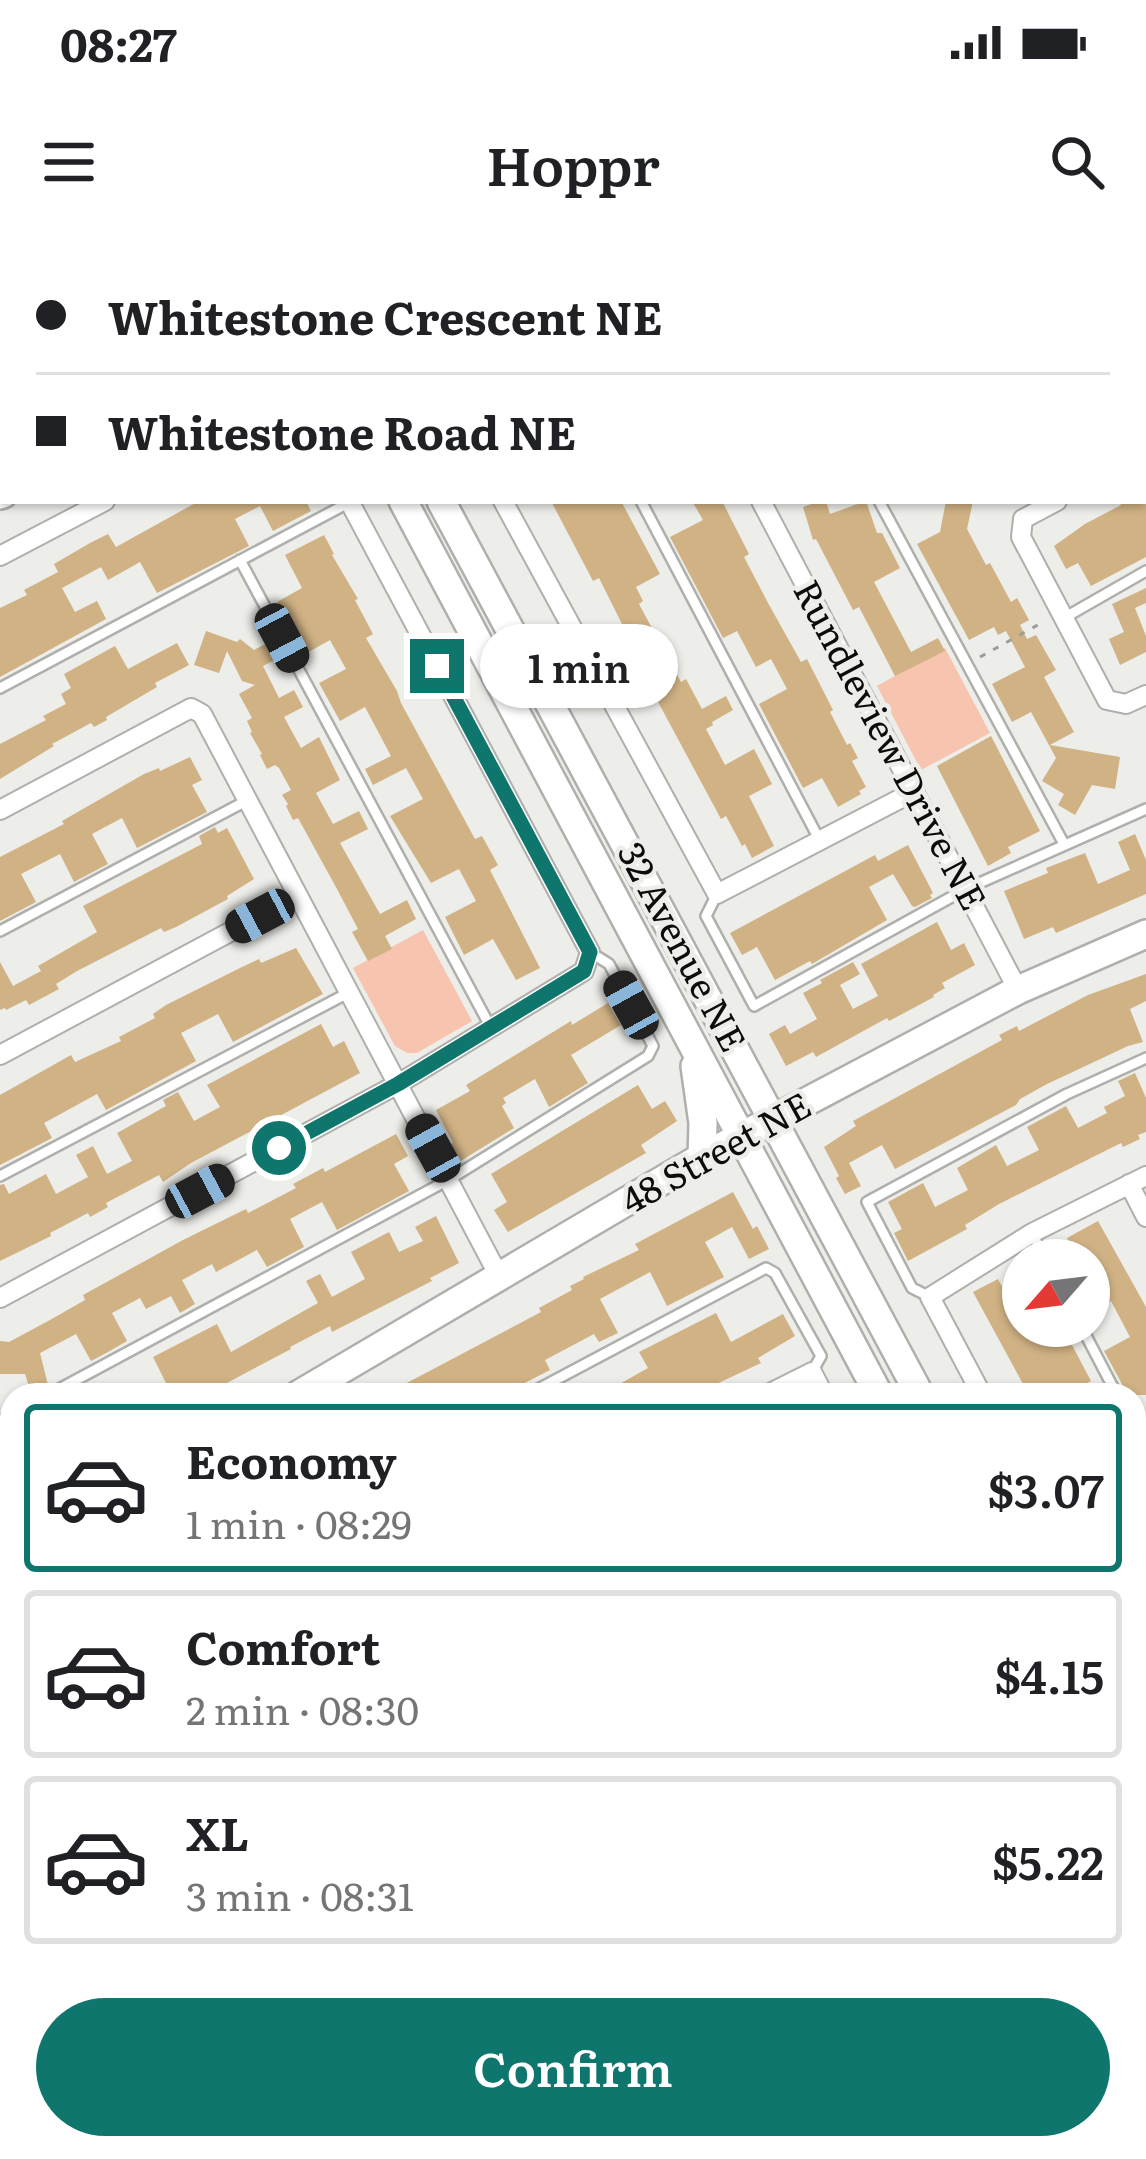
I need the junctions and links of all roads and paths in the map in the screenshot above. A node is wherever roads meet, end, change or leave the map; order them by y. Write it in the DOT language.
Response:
graph roads {
  1 [pos="99,504"];
  2 [pos="344,504"];
  3 [pos="352,504"];
  4 [pos="405,504"];
  5 [pos="443,504"];
  6 [pos="505,504"];
  7 [pos="643,504"];
  8 [pos="762,504"];
  9 [pos="881,504"];
  10 [pos="1051,504"];
  11 [pos="0,556"];
  12 [pos="240,560"];
  13 [pos="1146,572"];
  14 [pos="1064,618"];
  15 [pos="966,665"];
  16 [pos="0,688"];
  17 [pos="1146,695"];
  18 [pos="915,791"];
  19 [pos="248,800"];
  20 [pos="1146,809"];
  21 [pos="0,810"];
  22 [pos="820,841"];
  23 [pos="1064,844"];
  24 [pos="966,889"];
  25 [pos="717,894"];
  26 [pos="297,896"];
  27 [pos="0,931"];
  28 [pos="1146,934"];
  29 [pos="590,952"];
  30 [pos="1018,990"];
  31 [pos="348,993"];
  32 [pos="491,1028"];
  33 [pos="687,1033"];
  34 [pos="0,1055"];
  35 [pos="1146,1058"];
  36 [pos="398,1084"];
  37 [pos="774,1119"];
  38 [pos="742,1136"];
  39 [pos="702,1157"];
  40 [pos="0,1176"];
  41 [pos="450,1179"];
  42 [pos="1137,1180"];
  43 [pos="1146,1217"];
  44 [pos="1032,1233"];
  45 [pos="1035,1239"];
  46 [pos="500,1278"];
  47 [pos="930,1297"];
  48 [pos="0,1298"];
  49 [pos="1092,1347"];
  50 [pos="812,1372"];
  51 [pos="70,1383"];
  52 [pos="319,1383"];
  53 [pos="550,1383"];
  54 [pos="790,1383"];
  55 [pos="818,1383"];
  56 [pos="873,1383"];
  57 [pos="914,1383"];
  58 [pos="976,1383"];
  59 [pos="1111,1383"];
  1 -- 11 [label="street"];
  2 -- 12 [label="lane"];
  3 -- 29 [label="street"];
  4 -- 33 [label="main road, 32 Avenue NE"];
  5 -- 37 [label="main road, 32 Avenue NE"];
  6 -- 25 [label="street"];
  7 -- 22 [label="lane"];
  8 -- 18 [label="street, Rundleview Drive NE"];
  9 -- 15 [label="lane"];
  10 -- 14 [label="street"];
  12 -- 16 [label="lane"];
  12 -- 32 [label="lane"];
  13 -- 14 [label="lane"];
  14 -- 15 [label="path"];
  14 -- 17 [label="street"];
  15 -- 23 [label="lane"];
  18 -- 22 [label="street"];
  18 -- 24 [label="street, Rundleview Drive NE"];
  19 -- 21 [label="street"];
  19 -- 26 [label="street"];
  19 -- 27 [label="lane"];
  20 -- 23 [label="lane"];
  22 -- 25 [label="street"];
  23 -- 24 [label="lane"];
  24 -- 25 [label="lane"];
  24 -- 30 [label="street, Rundleview Drive NE"];
  26 -- 31 [label="street"];
  26 -- 34 [label="street"];
  28 -- 30 [label="main road, 48 Street NE"];
  29 -- 32 [label="street"];
  29 -- 41 [label="lane"];
  30 -- 37 [label="main road, 48 Street NE"];
  31 -- 36 [label="street"];
  31 -- 40 [label="lane"];
  32 -- 36 [label="street"];
  33 -- 38 [label="main road, 32 Avenue NE"];
  33 -- 39 [label="main road"];
  35 -- 47 [label="lane"];
  36 -- 41 [label="street"];
  36 -- 48 [label="street"];
  37 -- 38 [label="main road, 48 Street NE"];
  37 -- 57 [label="main road, 32 Avenue NE"];
  38 -- 39 [label="main road, 48 Street NE"];
  38 -- 56 [label="main road, 32 Avenue NE"];
  39 -- 46 [label="main road, 48 Street NE"];
  41 -- 46 [label="street"];
  41 -- 51 [label="lane"];
  42 -- 43 [label="street"];
  42 -- 44 [label="street"];
  44 -- 45 [label="lane"];
  44 -- 47 [label="street"];
  46 -- 52 [label="main road, 48 Street NE"];
  47 -- 58 [label="street"];
  49 -- 59 [label="lane"];
  50 -- 53 [label="lane"];
  50 -- 54 [label="street"];
  50 -- 55 [label="street"];
}
